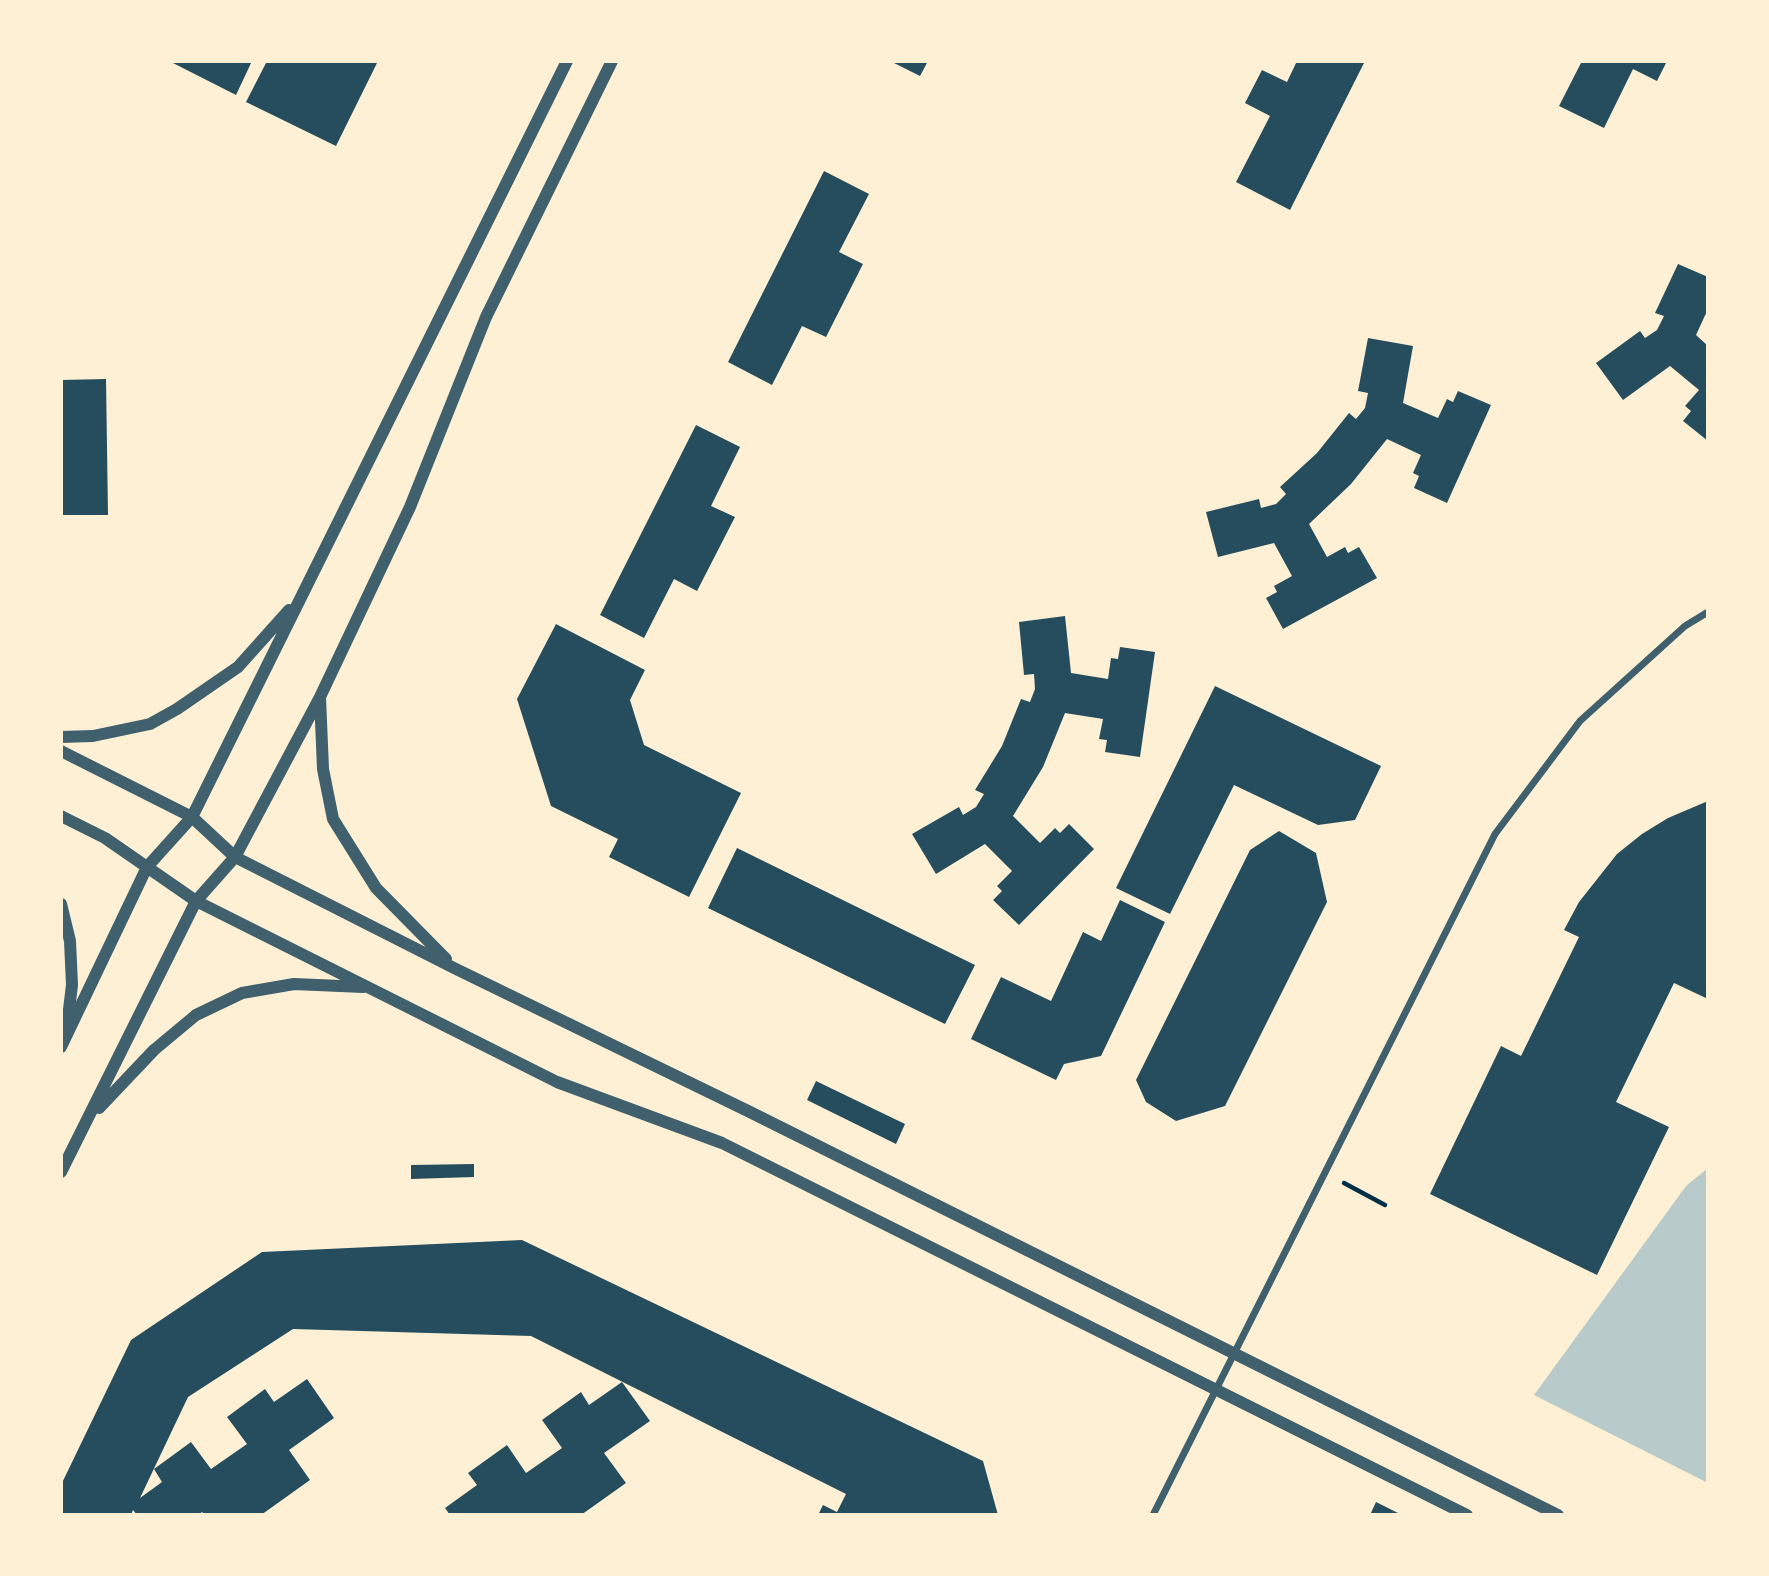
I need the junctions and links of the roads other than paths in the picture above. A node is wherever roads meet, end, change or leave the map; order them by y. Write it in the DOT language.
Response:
graph roads {
  1 [pos="566,61"];
  2 [pos="612,61"];
  3 [pos="299,599"];
  4 [pos="1708,612"];
  5 [pos="320,697"];
  6 [pos="61,737"];
  7 [pos="61,751"];
  8 [pos="61,816"];
  9 [pos="192,817"];
  10 [pos="235,857"];
  11 [pos="147,867"];
  12 [pos="195,901"];
  13 [pos="61,904"];
  14 [pos="456,969"];
  15 [pos="371,988"];
  16 [pos="64,1042"];
  17 [pos="90,1117"];
  18 [pos="61,1172"];
  19 [pos="1233,1354"];
  20 [pos="1215,1390"];
  21 [pos="1153,1515"];
  22 [pos="1467,1515"];
  23 [pos="1558,1515"];
  1 -- 3 [label="street"];
  2 -- 5 [label="street"];
  3 -- 6 [label="street"];
  3 -- 9 [label="street"];
  4 -- 19 [label="street"];
  5 -- 10 [label="street"];
  5 -- 14 [label="street"];
  7 -- 9 [label="street"];
  8 -- 11 [label="street"];
  9 -- 10 [label="street"];
  9 -- 11 [label="street"];
  10 -- 12 [label="street"];
  10 -- 14 [label="street"];
  11 -- 12 [label="street"];
  11 -- 16 [label="street"];
  12 -- 15 [label="street"];
  12 -- 17 [label="street"];
  13 -- 16 [label="street"];
  14 -- 19 [label="street"];
  15 -- 17 [label="street"];
  15 -- 20 [label="street"];
  17 -- 18 [label="street"];
  19 -- 20 [label="street"];
  19 -- 23 [label="street"];
  20 -- 21 [label="street"];
  20 -- 22 [label="street"];
}
